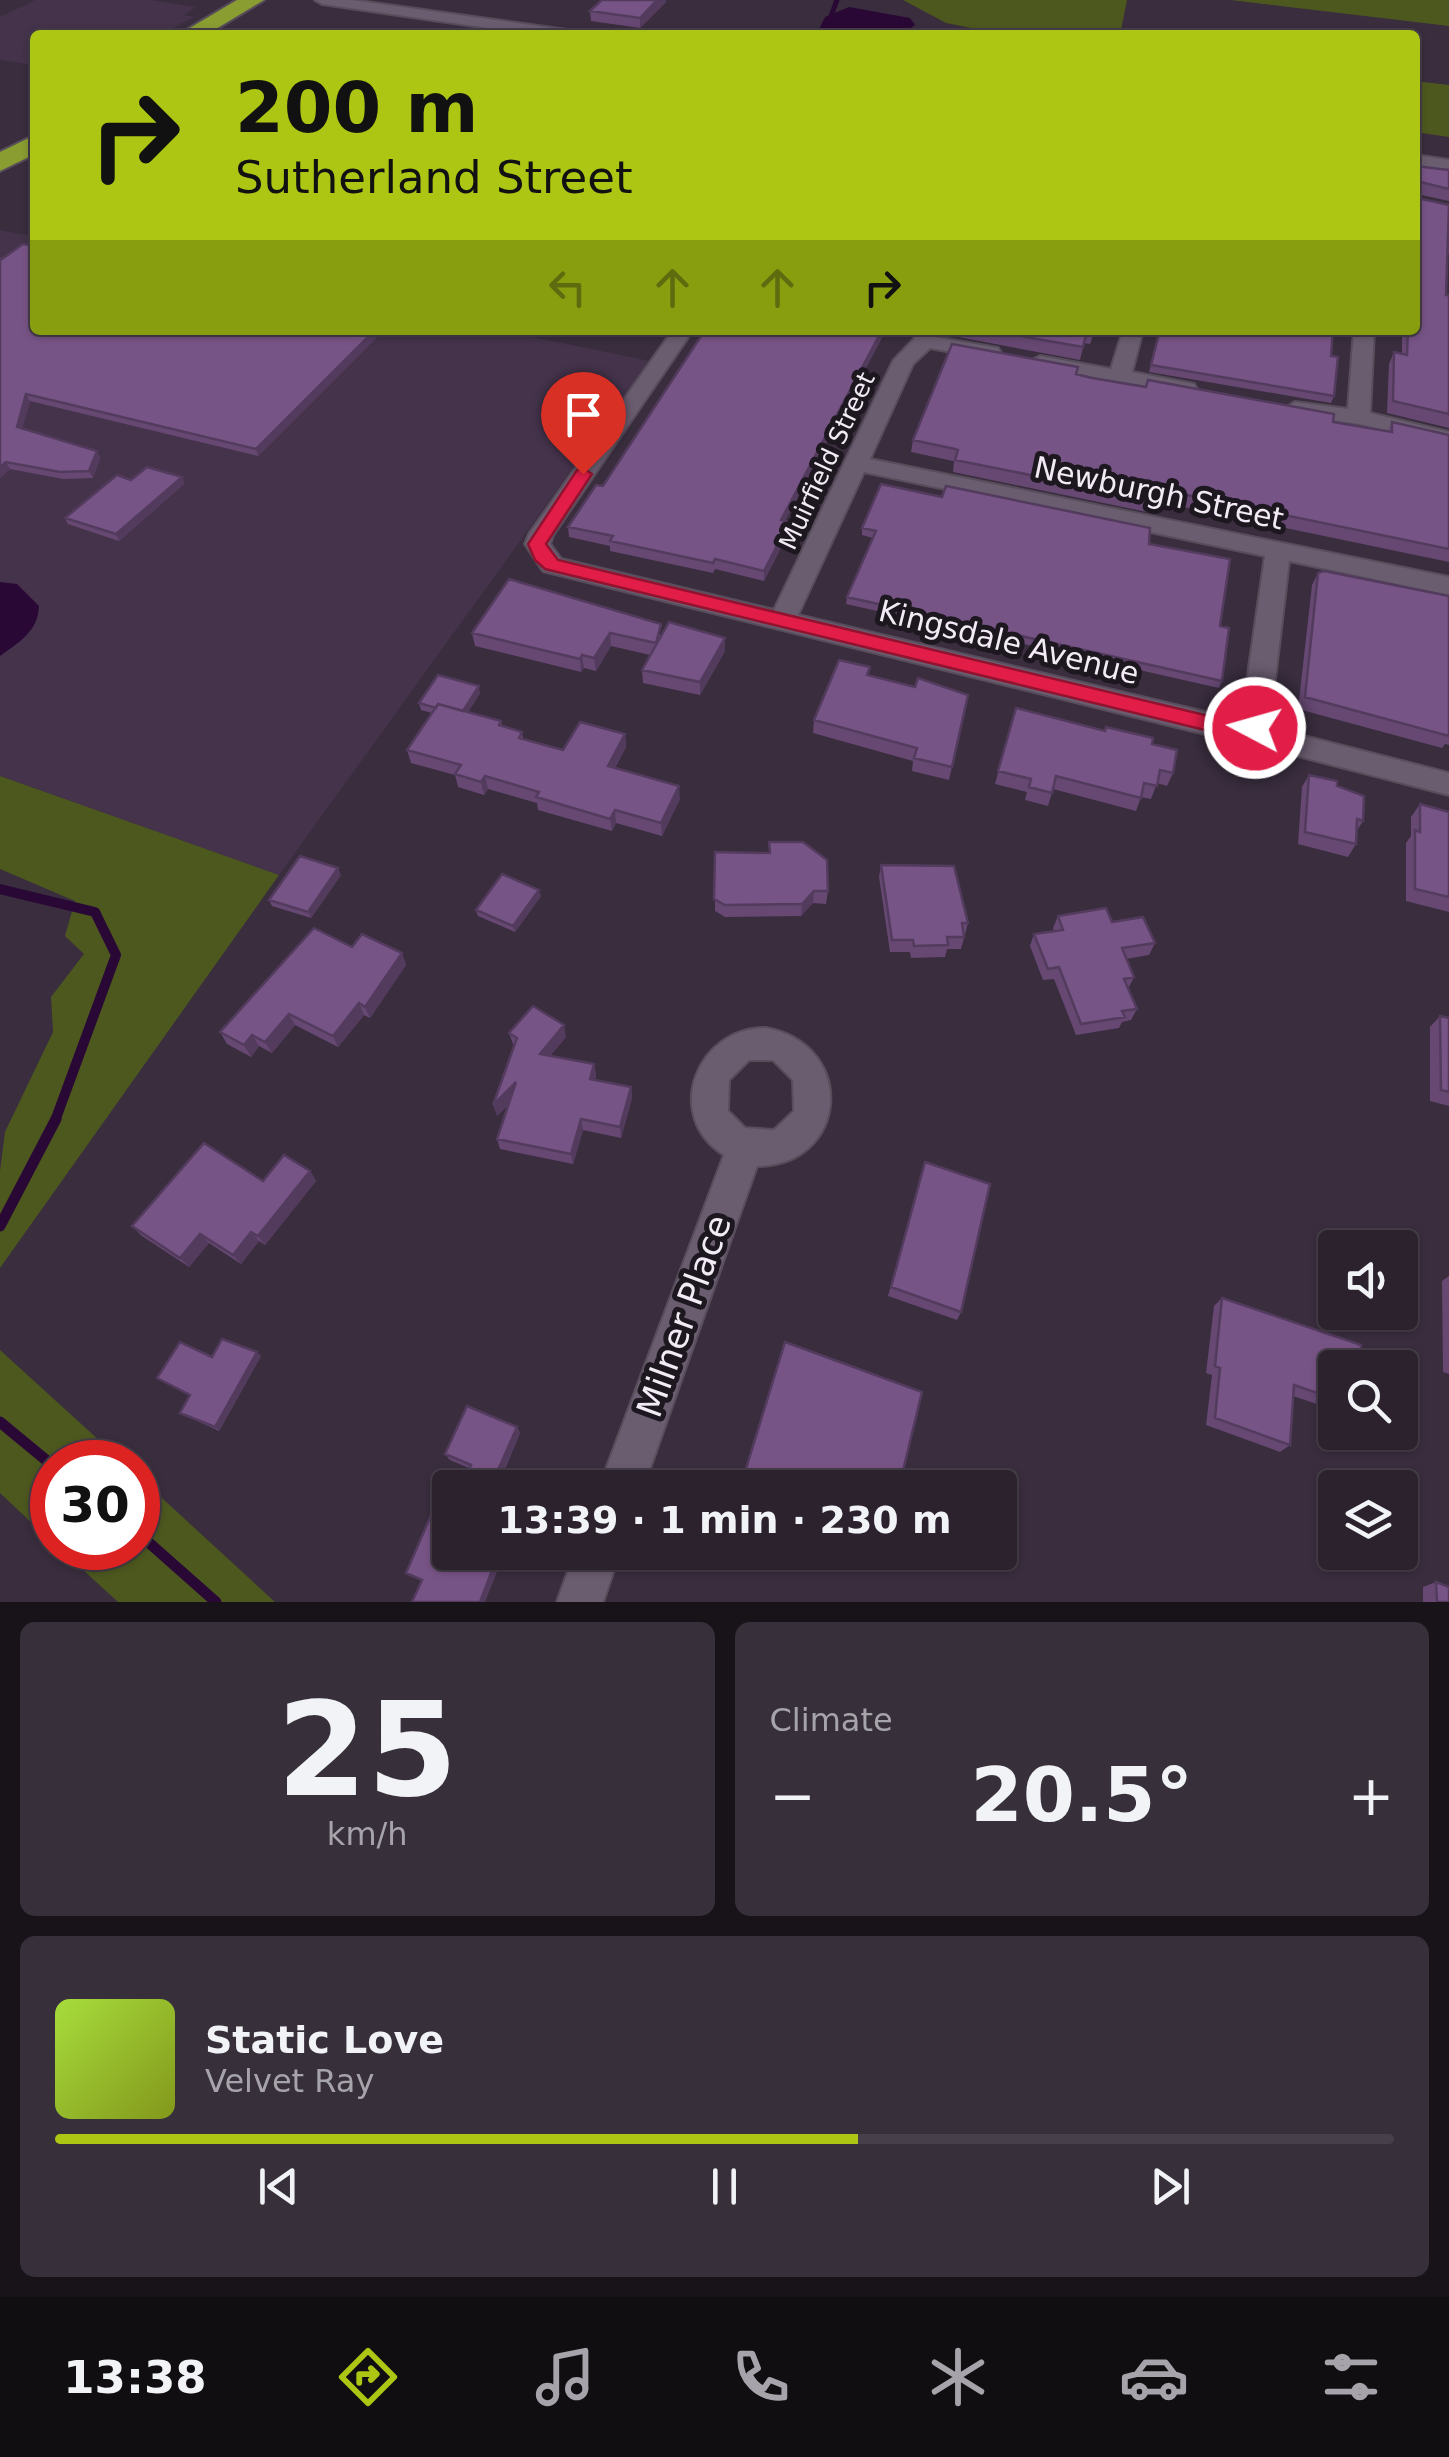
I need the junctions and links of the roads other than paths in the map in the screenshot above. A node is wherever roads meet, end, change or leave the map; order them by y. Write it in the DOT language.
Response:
graph roads {
  1 [pos="322,0"];
  2 [pos="264,4"];
  3 [pos="200,30"];
  4 [pos="233,30"];
  5 [pos="532,30"];
  6 [pos="30,122"];
  7 [pos="0,138"];
  8 [pos="30,147"];
  9 [pos="1420,157"];
  10 [pos="1449,161"];
  11 [pos="0,163"];
  12 [pos="680,335"];
  13 [pos="1132,335"];
  14 [pos="1364,335"];
  15 [pos="925,336"];
  16 [pos="1120,376"];
  17 [pos="1212,394"];
  18 [pos="1268,404"];
  19 [pos="1359,418"];
  20 [pos="1449,439"];
  21 [pos="856,463"];
  22 [pos="1278,550"];
  23 [pos="1449,586"];
  24 [pos="782,620"];
  25 [pos="1255,728"];
  26 [pos="1449,784"];
  27 [pos="746,1145"];
  28 [pos="628,1470"];
  29 [pos="592,1570"];
  30 [pos="580,1602"];
  1 -- 5 [label="street"];
  2 -- 3 [label="highway"];
  2 -- 4 [label="highway"];
  6 -- 7 [label="highway"];
  8 -- 11 [label="highway"];
  9 -- 10 [label="street"];
  12 -- 24 [label="street, Kingsdale Avenue"];
  13 -- 16 [label="street"];
  14 -- 19 [label="street"];
  15 -- 16 [label="street"];
  15 -- 21 [label="street, Muirfield Street"];
  16 -- 17 [label="street"];
  18 -- 19 [label="street"];
  19 -- 20 [label="street"];
  21 -- 22 [label="street, Newburgh Street"];
  21 -- 24 [label="street, Muirfield Street"];
  22 -- 23 [label="street, Newburgh Street"];
  22 -- 25 [label="street"];
  24 -- 25 [label="street, Kingsdale Avenue"];
  25 -- 26 [label="street, Kingsdale Avenue"];
  27 -- 28 [label="street, Milner Place"];
  29 -- 30 [label="street"];
}
